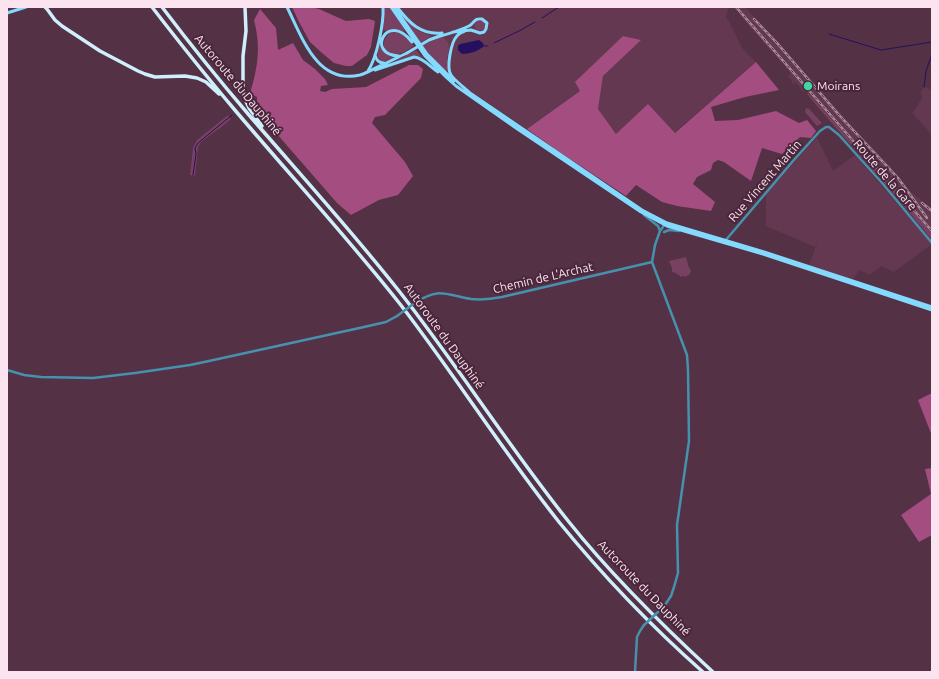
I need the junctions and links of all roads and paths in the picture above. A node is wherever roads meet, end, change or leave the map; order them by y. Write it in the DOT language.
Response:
graph roads {
  1 [pos="26,7"];
  2 [pos="45,7"];
  3 [pos="49,7"];
  4 [pos="152,7"];
  5 [pos="162,7"];
  6 [pos="245,7"];
  7 [pos="287,7"];
  8 [pos="383,7"];
  9 [pos="391,7"];
  10 [pos="396,7"];
  11 [pos="7,14"];
  12 [pos="472,24"];
  13 [pos="474,30"];
  14 [pos="465,31"];
  15 [pos="451,33"];
  16 [pos="375,55"];
  17 [pos="401,56"];
  18 [pos="425,56"];
  19 [pos="386,63"];
  20 [pos="368,72"];
  21 [pos="447,78"];
  22 [pos="469,94"];
  23 [pos="233,108"];
  24 [pos="820,131"];
  25 [pos="278,149"];
  26 [pos="641,212"];
  27 [pos="666,224"];
  28 [pos="663,230"];
  29 [pos="689,233"];
  30 [pos="724,241"];
  31 [pos="932,243"];
  32 [pos="652,262"];
  33 [pos="932,308"];
  34 [pos="7,370"];
  35 [pos="635,672"];
  36 [pos="703,672"];
  37 [pos="714,672"];
  1 -- 11 [label="main road"];
  2 -- 3 [label="main road"];
  2 -- 23 [label="highway"];
  4 -- 23 [label="highway, Autoroute du Dauphiné"];
  5 -- 25 [label="highway, Autoroute du Dauphiné"];
  6 -- 25 [label="highway"];
  7 -- 20 [label="main road"];
  8 -- 16 [label="main road"];
  9 -- 18 [label="main road"];
  10 -- 15 [label="main road"];
  10 -- 22 [label="main road"];
  12 -- 13 [label="main road"];
  12 -- 13 [label="main road"];
  12 -- 15 [label="main road"];
  13 -- 14 [label="main road"];
  14 -- 15 [label="main road"];
  14 -- 22 [label="main road"];
  15 -- 17 [label="main road, bridge"];
  16 -- 19 [label="main road"];
  16 -- 20 [label="main road"];
  17 -- 18 [label="main road"];
  17 -- 19 [label="main road"];
  18 -- 21 [label="main road"];
  19 -- 20 [label="main road"];
  20 -- 21 [label="main road"];
  21 -- 22 [label="main road"];
  22 -- 26 [label="main road"];
  22 -- 27 [label="main road"];
  23 -- 36 [label="highway, Autoroute du Dauphiné"];
  24 -- 30 [label="street, Rue Vincent Martin"];
  24 -- 31 [label="street, Route de la Gare"];
  25 -- 37 [label="highway, Autoroute du Dauphiné"];
  26 -- 27 [label="main road"];
  26 -- 28 [label="street"];
  27 -- 28 [label="street"];
  27 -- 29 [label="main road"];
  27 -- 30 [label="main road"];
  28 -- 29 [label="street"];
  28 -- 32 [label="street"];
  29 -- 30 [label="main road"];
  30 -- 33 [label="main road"];
  32 -- 34 [label="street, Chemin de L'Archat, bridge"];
  32 -- 35 [label="street, bridge"];
}
